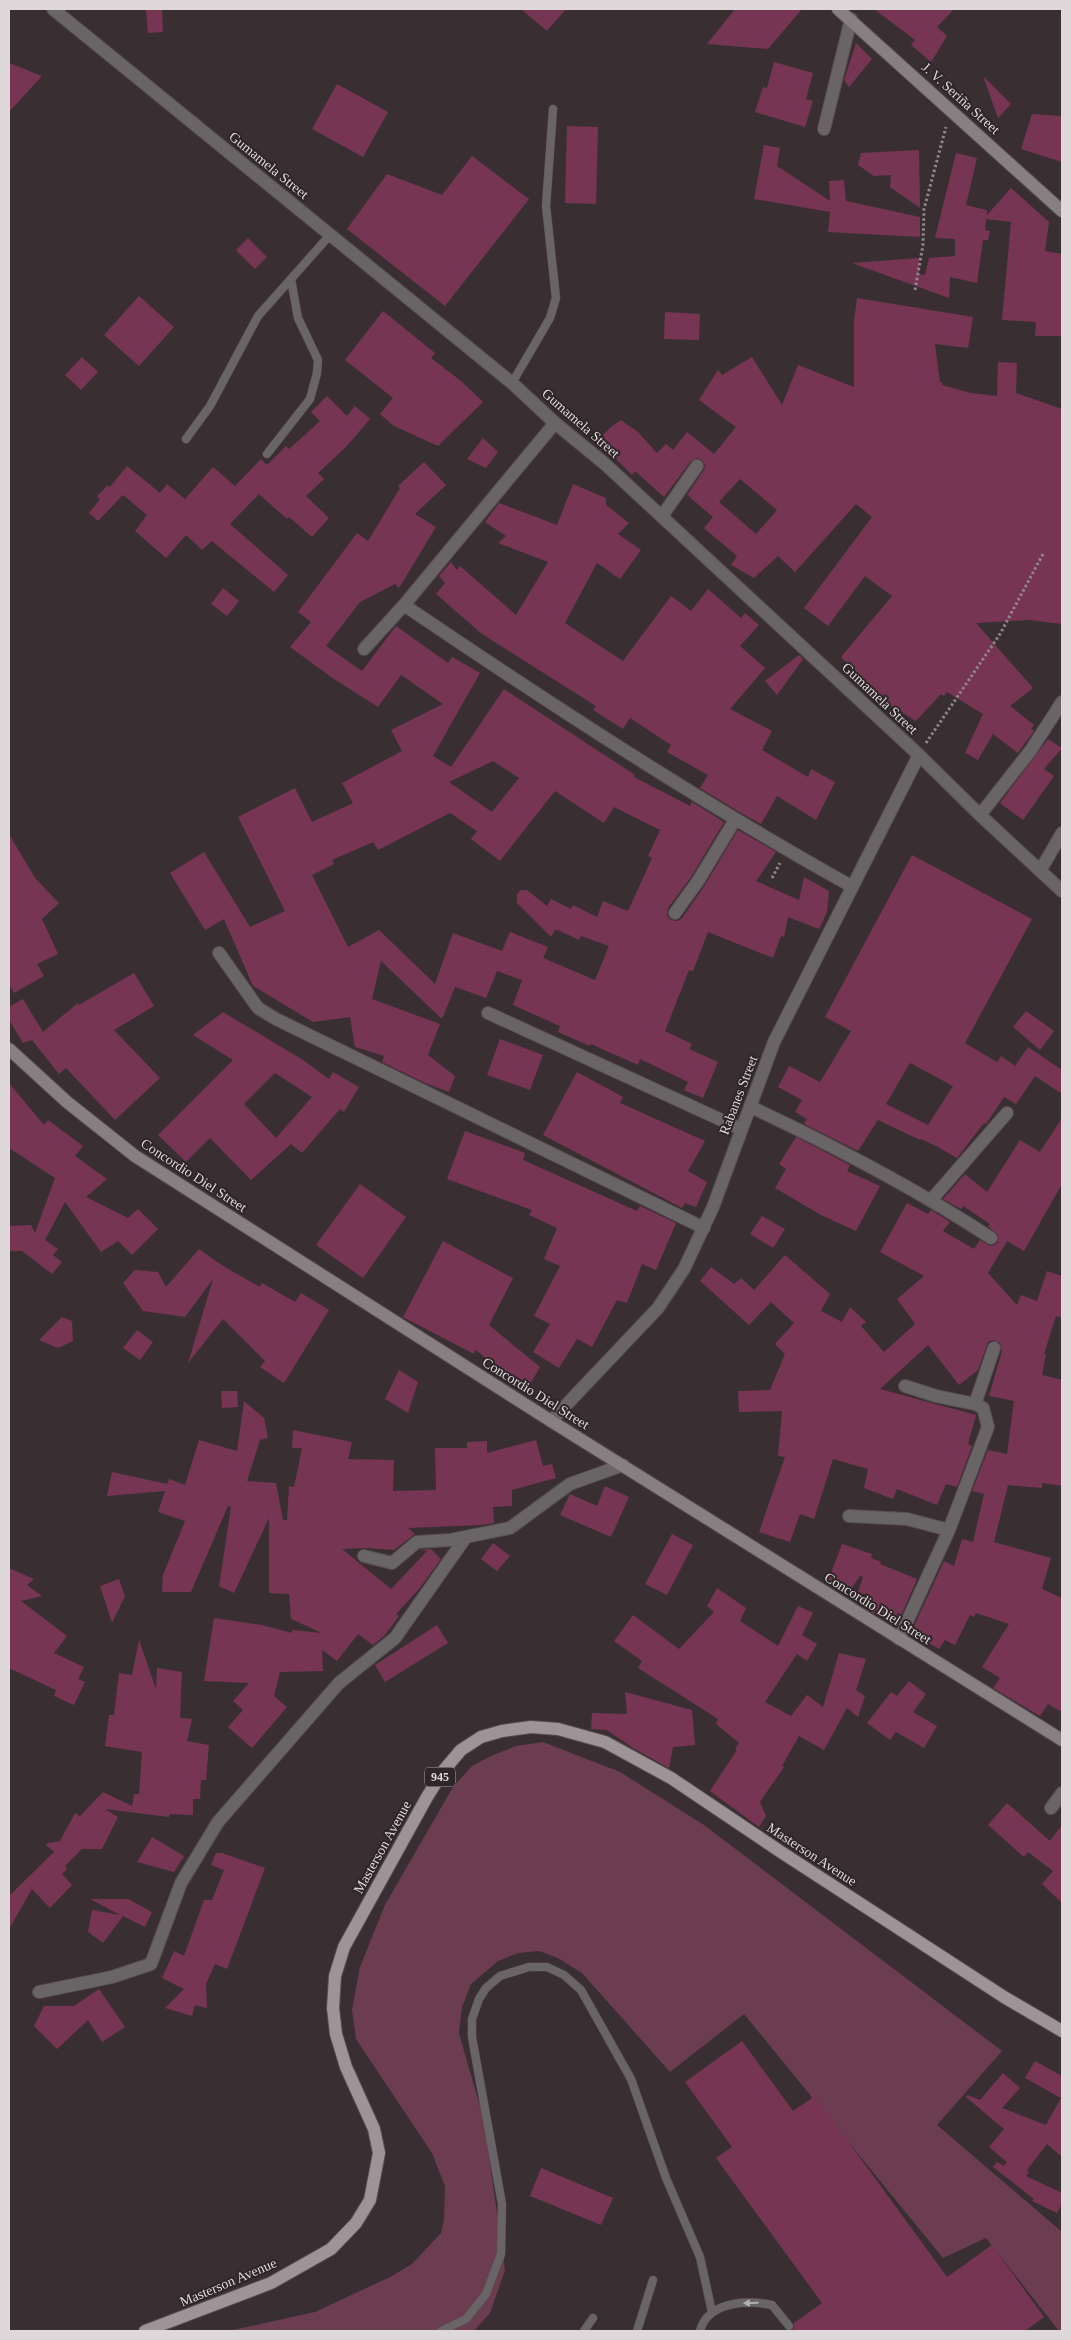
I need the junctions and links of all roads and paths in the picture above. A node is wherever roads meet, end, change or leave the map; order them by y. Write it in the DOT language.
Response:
graph roads {
  1 [pos="53,9"];
  2 [pos="838,9"];
  3 [pos="851,19"];
  4 [pos="950,108"];
  5 [pos="553,109"];
  6 [pos="824,129"];
  7 [pos="1062,210"];
  8 [pos="330,235"];
  9 [pos="291,279"];
  10 [pos="915,290"];
  11 [pos="512,383"];
  12 [pos="555,423"];
  13 [pos="186,439"];
  14 [pos="267,454"];
  15 [pos="697,466"];
  16 [pos="662,516"];
  17 [pos="1043,554"];
  18 [pos="404,605"];
  19 [pos="364,649"];
  20 [pos="1062,702"];
  21 [pos="919,755"];
  22 [pos="980,815"];
  23 [pos="735,820"];
  24 [pos="1062,834"];
  25 [pos="1040,871"];
  26 [pos="851,886"];
  27 [pos="1062,891"];
  28 [pos="675,913"];
  29 [pos="219,953"];
  30 [pos="488,1013"];
  31 [pos="9,1049"];
  32 [pos="751,1107"];
  33 [pos="1007,1112"];
  34 [pos="741,1129"];
  35 [pos="932,1200"];
  36 [pos="704,1228"];
  37 [pos="992,1238"];
  38 [pos="994,1348"];
  39 [pos="905,1386"];
  40 [pos="975,1404"];
  41 [pos="552,1420"];
  42 [pos="623,1465"];
  43 [pos="849,1516"];
  44 [pos="948,1530"];
  45 [pos="466,1537"];
  46 [pos="364,1556"];
  47 [pos="899,1639"];
  48 [pos="1062,1740"];
  49 [pos="1062,1793"];
  50 [pos="1051,1808"];
  51 [pos="39,1992"];
  52 [pos="1062,2031"];
  53 [pos="653,2280"];
  54 [pos="712,2312"];
  55 [pos="593,2318"];
  56 [pos="789,2326"];
  57 [pos="145,2331"];
  58 [pos="441,2331"];
  59 [pos="584,2331"];
  60 [pos="637,2331"];
  61 [pos="700,2331"];
  1 -- 8 [label="street, Gumamela Street"];
  2 -- 3 [label="main road, J. V. Seriña Street"];
  3 -- 4 [label="main road, J. V. Seriña Street"];
  3 -- 6 [label="street"];
  4 -- 7 [label="main road, J. V. Seriña Street"];
  4 -- 10 [label="path"];
  5 -- 11 [label="lane"];
  8 -- 9 [label="lane"];
  8 -- 11 [label="street, Gumamela Street"];
  9 -- 13 [label="lane"];
  9 -- 14 [label="lane"];
  11 -- 12 [label="street, Gumamela Street"];
  12 -- 16 [label="street, Gumamela Street"];
  12 -- 18 [label="street"];
  15 -- 16 [label="street"];
  16 -- 21 [label="street, Gumamela Street"];
  17 -- 21 [label="path"];
  18 -- 19 [label="street"];
  18 -- 23 [label="street"];
  20 -- 22 [label="street"];
  21 -- 22 [label="street, Gumamela Street"];
  21 -- 26 [label="street, Rabanes Street"];
  22 -- 25 [label="street, Gumamela Street"];
  23 -- 26 [label="street"];
  23 -- 28 [label="street"];
  24 -- 25 [label="street"];
  25 -- 27 [label="street, Gumamela Street"];
  26 -- 32 [label="street, Rabanes Street"];
  29 -- 36 [label="street"];
  30 -- 34 [label="street"];
  31 -- 41 [label="main road, Concordio Diel Street"];
  32 -- 34 [label="street, Rabanes Street"];
  32 -- 35 [label="street"];
  33 -- 35 [label="street"];
  34 -- 36 [label="street, Rabanes Street"];
  35 -- 37 [label="street"];
  36 -- 41 [label="street, Rabanes Street"];
  38 -- 40 [label="street"];
  39 -- 40 [label="street"];
  40 -- 44 [label="street"];
  41 -- 42 [label="main road, Concordio Diel Street"];
  42 -- 45 [label="street"];
  42 -- 47 [label="main road, Concordio Diel Street"];
  43 -- 44 [label="street"];
  44 -- 47 [label="street"];
  45 -- 46 [label="street"];
  45 -- 51 [label="street"];
  47 -- 48 [label="main road, Concordio Diel Street"];
  49 -- 50 [label="street"];
  52 -- 57 [label="main road, Masterson Avenue / 945"];
  53 -- 60 [label="lane"];
  56 -- 54 [label="lane, one-way"];
  54 -- 58 [label="lane"];
  54 -- 61 [label="lane"];
  55 -- 59 [label="lane"];
}
